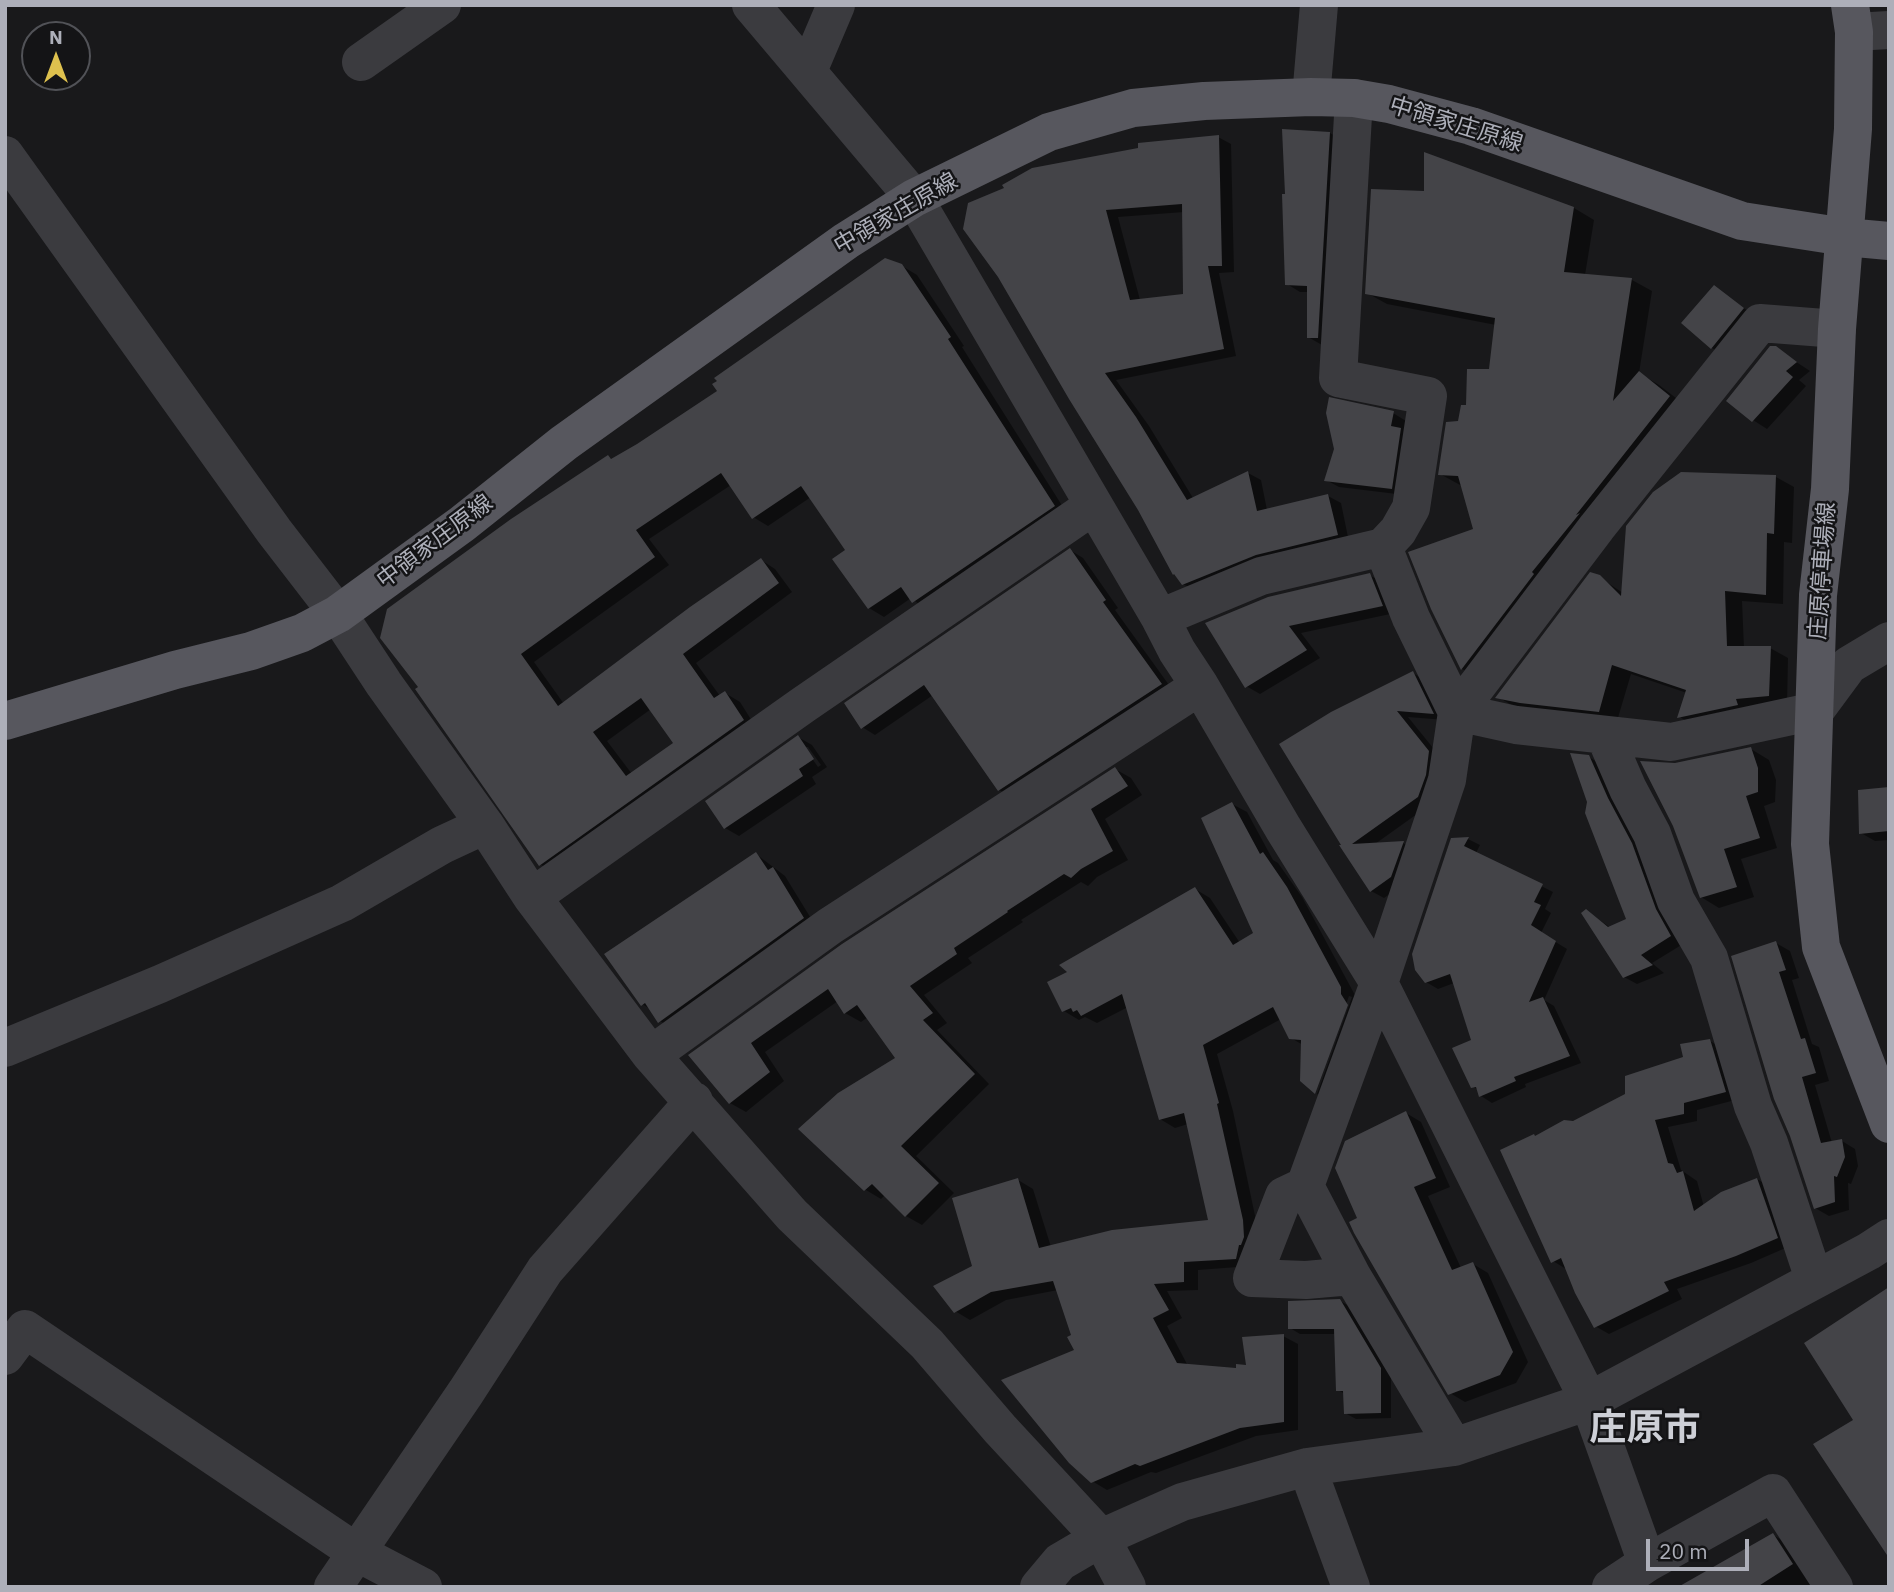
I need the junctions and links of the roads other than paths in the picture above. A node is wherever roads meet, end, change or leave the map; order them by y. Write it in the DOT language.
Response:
graph roads {
  1 [pos="442,5"];
  2 [pos="751,5"];
  3 [pos="836,5"];
  4 [pos="1319,5"];
  5 [pos="1864,22"];
  6 [pos="361,62"];
  7 [pos="808,71"];
  8 [pos="1311,97"];
  9 [pos="1354,98"];
  10 [pos="5,155"];
  11 [pos="914,198"];
  12 [pos="1845,237"];
  13 [pos="1889,241"];
  14 [pos="1837,329"];
  15 [pos="1093,506"];
  16 [pos="1383,547"];
  17 [pos="338,614"];
  18 [pos="1160,618"];
  19 [pos="1889,641"];
  20 [pos="1200,686"];
  21 [pos="1815,711"];
  22 [pos="1457,712"];
  23 [pos="5,721"];
  24 [pos="1605,736"];
  25 [pos="485,825"];
  26 [pos="532,897"];
  27 [pos="1379,984"];
  28 [pos="5,1048"];
  29 [pos="651,1055"];
  30 [pos="694,1101"];
  31 [pos="1889,1124"];
  32 [pos="1305,1186"];
  33 [pos="1889,1238"];
  34 [pos="1352,1276"];
  35 [pos="1814,1279"];
  36 [pos="5,1356"];
  37 [pos="1589,1401"];
  38 [pos="1454,1447"];
  39 [pos="1307,1467"];
  40 [pos="1101,1538"];
  41 [pos="356,1552"];
  42 [pos="1647,1563"];
  43 [pos="333,1587"];
  44 [pos="423,1587"];
  45 [pos="1040,1587"];
  46 [pos="1127,1587"];
  47 [pos="1351,1587"];
  48 [pos="1611,1587"];
  49 [pos="1834,1587"];
  1 -- 6 [label="street"];
  2 -- 7 [label="street"];
  3 -- 7 [label="street"];
  4 -- 8 [label="street"];
  5 -- 12 [label="main road, 庄原停車場線"];
  7 -- 11 [label="street"];
  8 -- 9 [label="main road, 中領家庄原線"];
  8 -- 11 [label="main road, 中領家庄原線"];
  9 -- 12 [label="main road, 中領家庄原線"];
  9 -- 16 [label="street"];
  10 -- 17 [label="street"];
  11 -- 15 [label="street"];
  11 -- 17 [label="main road, 中領家庄原線"];
  12 -- 13 [label="main road, 中領家庄原線"];
  12 -- 14 [label="main road, 庄原停車場線"];
  14 -- 21 [label="main road, 庄原停車場線"];
  14 -- 22 [label="street"];
  15 -- 18 [label="street"];
  15 -- 26 [label="street"];
  16 -- 18 [label="street"];
  16 -- 22 [label="street"];
  17 -- 23 [label="main road, 中領家庄原線"];
  17 -- 25 [label="street"];
  18 -- 20 [label="street"];
  19 -- 21 [label="street"];
  20 -- 27 [label="street"];
  20 -- 29 [label="street"];
  21 -- 24 [label="street"];
  21 -- 31 [label="main road, 庄原停車場線"];
  22 -- 24 [label="street"];
  22 -- 27 [label="street"];
  24 -- 35 [label="street"];
  25 -- 26 [label="street"];
  25 -- 28 [label="street"];
  26 -- 29 [label="street"];
  27 -- 32 [label="street"];
  27 -- 37 [label="street"];
  29 -- 30 [label="street"];
  30 -- 40 [label="street"];
  30 -- 41 [label="street"];
  32 -- 34 [label="street"];
  32 -- 34 [label="street"];
  33 -- 35 [label="street"];
  34 -- 38 [label="street"];
  35 -- 37 [label="street"];
  36 -- 41 [label="street"];
  37 -- 38 [label="street"];
  37 -- 42 [label="street"];
  38 -- 39 [label="street"];
  39 -- 40 [label="street"];
  39 -- 47 [label="street"];
  40 -- 45 [label="street"];
  40 -- 46 [label="street"];
  41 -- 43 [label="street"];
  41 -- 44 [label="street"];
  42 -- 48 [label="street"];
  42 -- 49 [label="street"];
}
